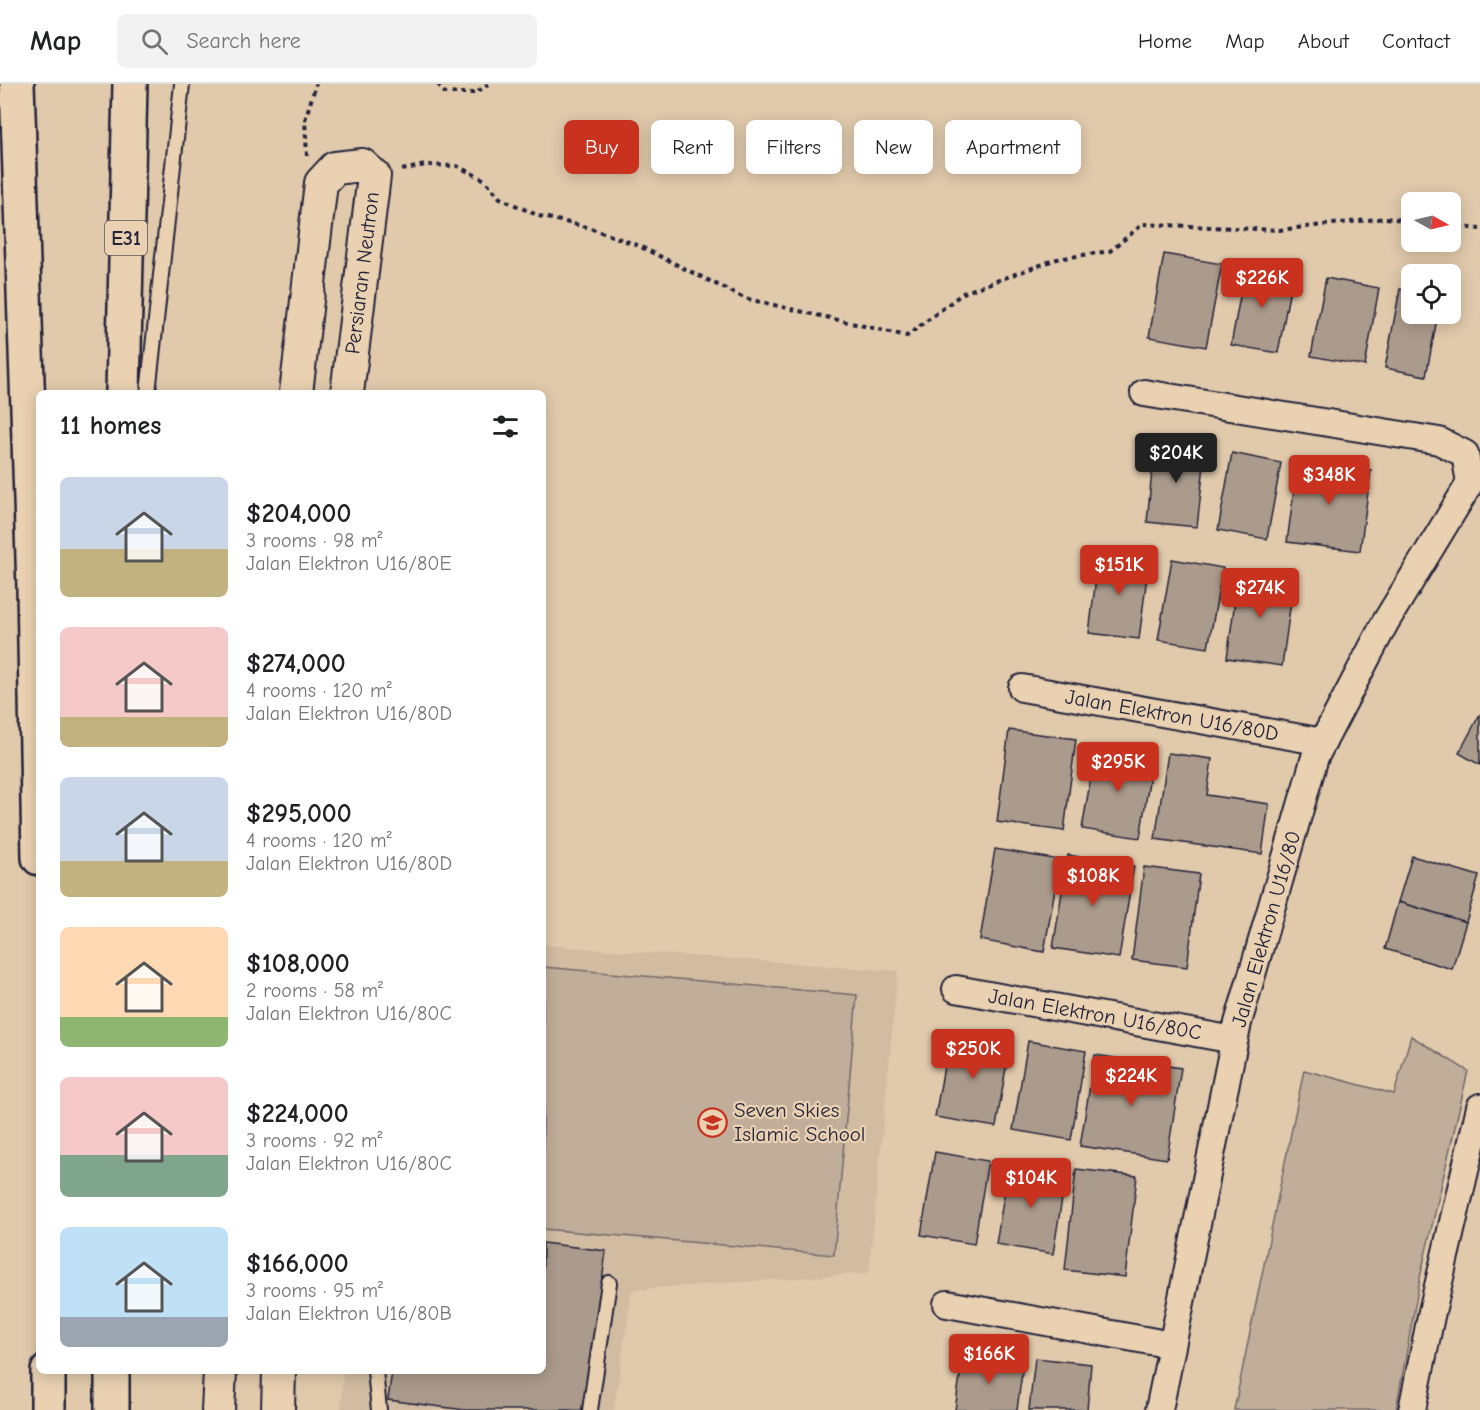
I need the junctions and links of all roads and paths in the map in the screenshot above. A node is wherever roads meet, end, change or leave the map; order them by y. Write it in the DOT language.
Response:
graph roads {
  1 [pos="16,84"];
  2 [pos="130,84"];
  3 [pos="182,84"];
  4 [pos="316,84"];
  5 [pos="438,84"];
  6 [pos="488,84"];
  7 [pos="374,176"];
  8 [pos="321,183"];
  9 [pos="1401,220"];
  10 [pos="1461,227"];
  11 [pos="1480,229"];
  12 [pos="123,390"];
  13 [pos="148,390"];
  14 [pos="296,390"];
  15 [pos="347,390"];
  16 [pos="1144,393"];
  17 [pos="1022,688"];
  18 [pos="36,689"];
  19 [pos="1323,742"];
  20 [pos="956,989"];
  21 [pos="1234,1040"];
  22 [pos="1480,1107"];
  23 [pos="609,1283"];
  24 [pos="947,1304"];
  25 [pos="1172,1345"];
  26 [pos="48,1374"];
  27 [pos="112,1374"];
  28 [pos="220,1374"];
  29 [pos="279,1374"];
  30 [pos="375,1374"];
  31 [pos="48,1410"];
  32 [pos="112,1410"];
  33 [pos="218,1410"];
  34 [pos="278,1410"];
  35 [pos="379,1410"];
  36 [pos="590,1410"];
  37 [pos="1159,1410"];
  38 [pos="1413,1410"];
  1 -- 18 [label="highway"];
  2 -- 12 [label="highway, E31"];
  3 -- 13 [label="lane"];
  4 -- 8 [label="path"];
  5 -- 6 [label="path"];
  7 -- 8 [label="street, Persiaran Neutron"];
  7 -- 9 [label="path"];
  7 -- 15 [label="street, Persiaran Neutron"];
  8 -- 14 [label="street"];
  10 -- 11 [label="path"];
  16 -- 19 [label="street, Jalan Elektron U16/80"];
  17 -- 19 [label="street, Jalan Elektron U16/80D"];
  19 -- 21 [label="street, Jalan Elektron U16/80"];
  20 -- 21 [label="street, Jalan Elektron U16/80C"];
  21 -- 25 [label="street, Jalan Elektron U16/80"];
  22 -- 38 [label="street"];
  23 -- 36 [label="lane"];
  24 -- 25 [label="street"];
  25 -- 37 [label="street, Jalan Elektron U16/80"];
  26 -- 31 [label="highway"];
  27 -- 32 [label="highway"];
  28 -- 33 [label="street"];
  29 -- 34 [label="street"];
  30 -- 35 [label="lane"];
}
